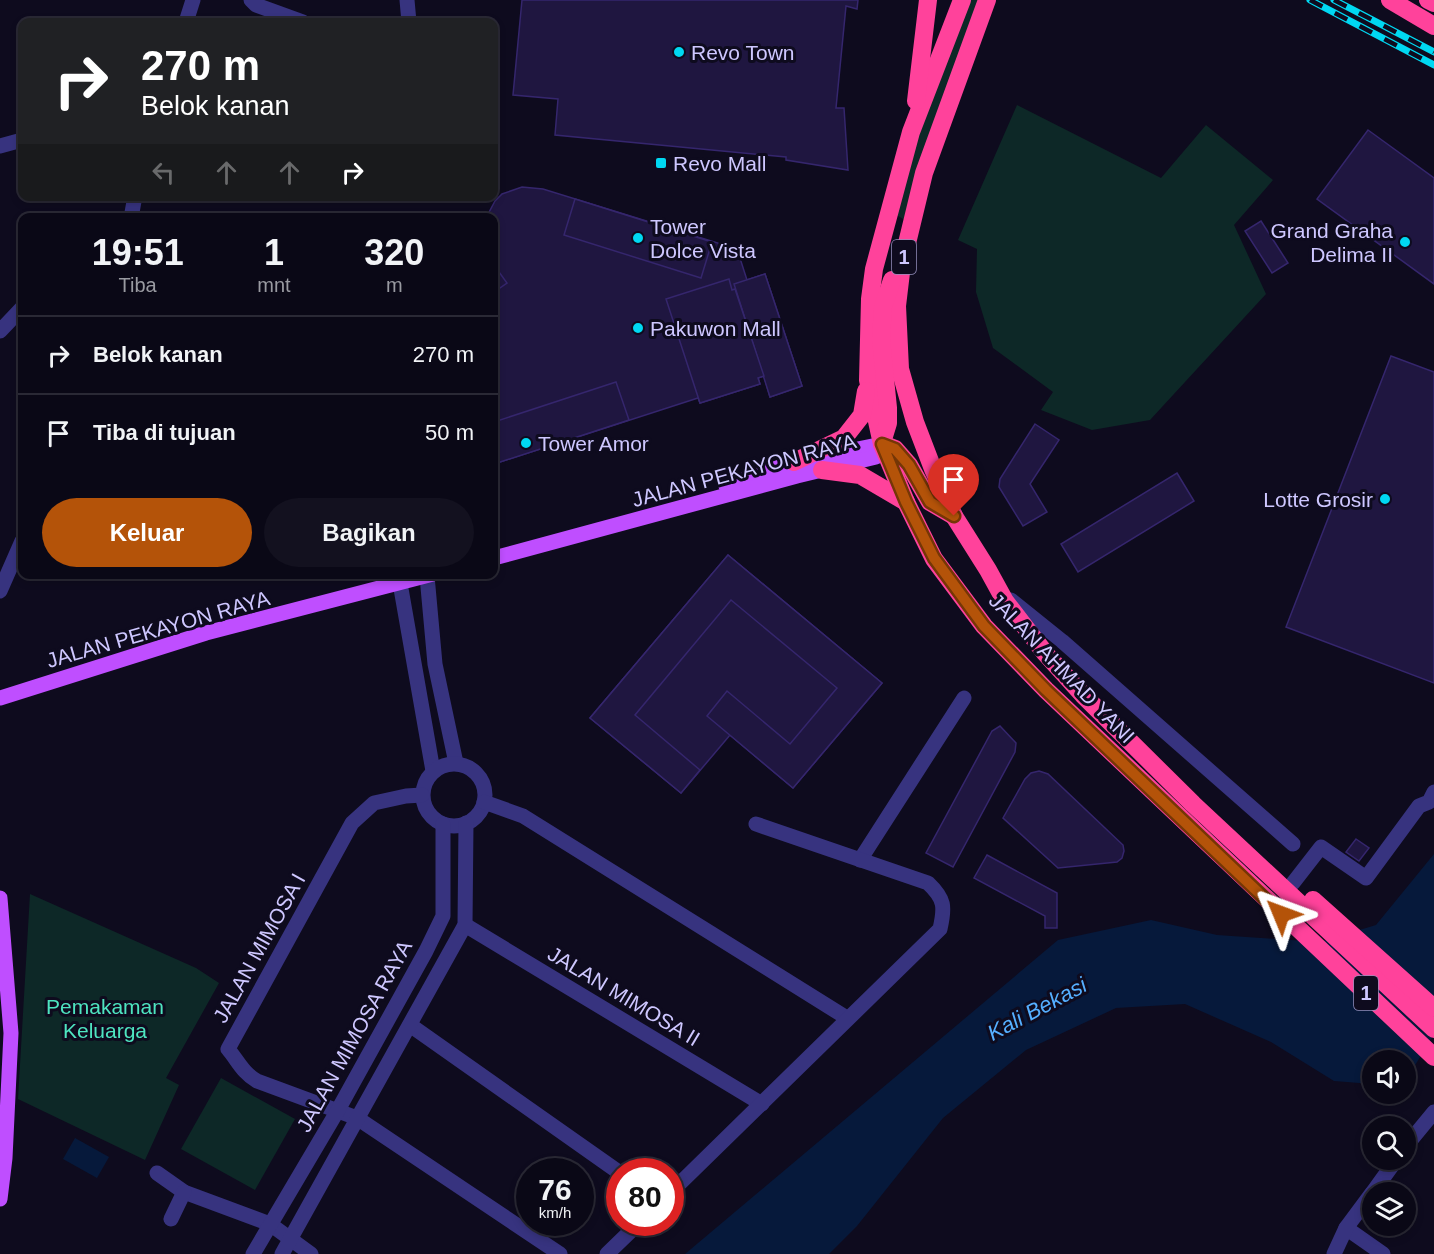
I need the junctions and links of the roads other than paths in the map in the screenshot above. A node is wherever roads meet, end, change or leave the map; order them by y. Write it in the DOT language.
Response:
graph roads {
  1 [pos="193,0"];
  2 [pos="251,0"];
  3 [pos="407,0"];
  4 [pos="928,0"];
  5 [pos="962,0"];
  6 [pos="987,0"];
  7 [pos="1390,0"];
  8 [pos="1428,0"];
  9 [pos="1434,3"];
  10 [pos="187,18"];
  11 [pos="292,18"];
  12 [pos="409,18"];
  13 [pos="1434,26"];
  14 [pos="911,132"];
  15 [pos="18,141"];
  16 [pos="0,146"];
  17 [pos="911,224"];
  18 [pos="18,312"];
  19 [pos="0,332"];
  20 [pos="867,380"];
  21 [pos="882,444"];
  22 [pos="794,462"];
  23 [pos="822,470"];
  24 [pos="906,502"];
  25 [pos="954,516"];
  26 [pos="18,550"];
  27 [pos="498,556"];
  28 [pos="498,556"];
  29 [pos="988,570"];
  30 [pos="415,579"];
  31 [pos="430,579"];
  32 [pos="400,583"];
  33 [pos="0,591"];
  34 [pos="1011,600"];
  35 [pos="0,698"];
  36 [pos="964,698"];
  37 [pos="456,763"];
  38 [pos="433,771"];
  39 [pos="1434,792"];
  40 [pos="422,795"];
  41 [pos="484,802"];
  42 [pos="443,824"];
  43 [pos="466,824"];
  44 [pos="756,824"];
  45 [pos="1293,844"];
  46 [pos="860,860"];
  47 [pos="1293,883"];
  48 [pos="0,898"];
  49 [pos="1319,913"];
  50 [pos="465,925"];
  51 [pos="426,951"];
  52 [pos="445,961"];
  53 [pos="1434,1008"];
  54 [pos="847,1018"];
  55 [pos="410,1025"];
  56 [pos="1434,1029"];
  57 [pos="1434,1057"];
  58 [pos="762,1104"];
  59 [pos="338,1110"];
  60 [pos="1434,1112"];
  61 [pos="357,1118"];
  62 [pos="1416,1134"];
  63 [pos="606,1163"];
  64 [pos="157,1173"];
  65 [pos="684,1179"];
  66 [pos="184,1192"];
  67 [pos="0,1199"];
  68 [pos="1362,1207"];
  69 [pos="171,1219"];
  70 [pos="270,1224"];
  71 [pos="1346,1228"];
  72 [pos="626,1236"];
  73 [pos="290,1239"];
  74 [pos="253,1254"];
  75 [pos="282,1254"];
  76 [pos="311,1254"];
  77 [pos="560,1254"];
  78 [pos="607,1254"];
  79 [pos="1334,1254"];
  80 [pos="1383,1254"];
  1 -- 10 [label="street"];
  2 -- 11 [label="street"];
  3 -- 12 [label="street"];
  4 -- 14 [label="highway"];
  5 -- 14 [label="highway, JALAN AHMAD YANI / 1"];
  6 -- 17 [label="highway, JALAN AHMAD YANI / 1"];
  7 -- 13 [label="highway"];
  8 -- 9 [label="highway"];
  14 -- 20 [label="highway, JALAN AHMAD YANI / 1"];
  15 -- 16 [label="street"];
  17 -- 21 [label="highway"];
  17 -- 25 [label="highway, JALAN AHMAD YANI / 1"];
  18 -- 19 [label="street"];
  20 -- 21 [label="highway, JALAN AHMAD YANI / 1"];
  20 -- 22 [label="highway"];
  21 -- 22 [label="main road, JALAN PEKAYON RAYA"];
  21 -- 23 [label="main road, JALAN PEKAYON RAYA"];
  21 -- 24 [label="highway, JALAN AHMAD YANI / 1"];
  21 -- 25 [label="highway"];
  22 -- 27 [label="main road, JALAN PEKAYON RAYA"];
  23 -- 24 [label="highway"];
  23 -- 28 [label="main road, JALAN PEKAYON RAYA"];
  24 -- 57 [label="highway, JALAN AHMAD YANI / 1"];
  25 -- 29 [label="highway, JALAN AHMAD YANI / 1"];
  26 -- 33 [label="street"];
  29 -- 34 [label="highway"];
  29 -- 49 [label="highway, JALAN AHMAD YANI / 1"];
  30 -- 32 [label="main road, JALAN PEKAYON RAYA"];
  31 -- 37 [label="street"];
  32 -- 35 [label="main road, JALAN PEKAYON RAYA"];
  32 -- 38 [label="street"];
  34 -- 45 [label="street"];
  34 -- 47 [label="highway"];
  36 -- 46 [label="street"];
  37 -- 38 [label="street"];
  37 -- 41 [label="street"];
  38 -- 40 [label="street"];
  39 -- 47 [label="street"];
  40 -- 42 [label="street"];
  40 -- 59 [label="street, JALAN MIMOSA I"];
  41 -- 43 [label="street"];
  41 -- 54 [label="street"];
  42 -- 43 [label="street"];
  42 -- 51 [label="street, JALAN MIMOSA RAYA"];
  43 -- 50 [label="street"];
  44 -- 46 [label="street"];
  46 -- 54 [label="street"];
  47 -- 49 [label="highway"];
  48 -- 67 [label="main road"];
  49 -- 53 [label="highway"];
  49 -- 56 [label="highway, JALAN AHMAD YANI / 1"];
  50 -- 52 [label="street"];
  50 -- 58 [label="street, JALAN MIMOSA II"];
  51 -- 52 [label="street"];
  51 -- 59 [label="street, JALAN MIMOSA RAYA"];
  52 -- 55 [label="street"];
  54 -- 58 [label="street"];
  55 -- 61 [label="street"];
  55 -- 63 [label="street"];
  58 -- 65 [label="street"];
  59 -- 61 [label="street"];
  59 -- 70 [label="street, JALAN MIMOSA RAYA"];
  60 -- 62 [label="street"];
  61 -- 73 [label="street"];
  61 -- 77 [label="street"];
  64 -- 66 [label="street"];
  66 -- 69 [label="street"];
  66 -- 70 [label="street"];
  68 -- 71 [label="street"];
  70 -- 73 [label="street"];
  70 -- 74 [label="street, JALAN MIMOSA RAYA"];
  71 -- 79 [label="street"];
  71 -- 80 [label="street"];
  72 -- 78 [label="street"];
  73 -- 75 [label="street"];
  73 -- 76 [label="street"];
}
